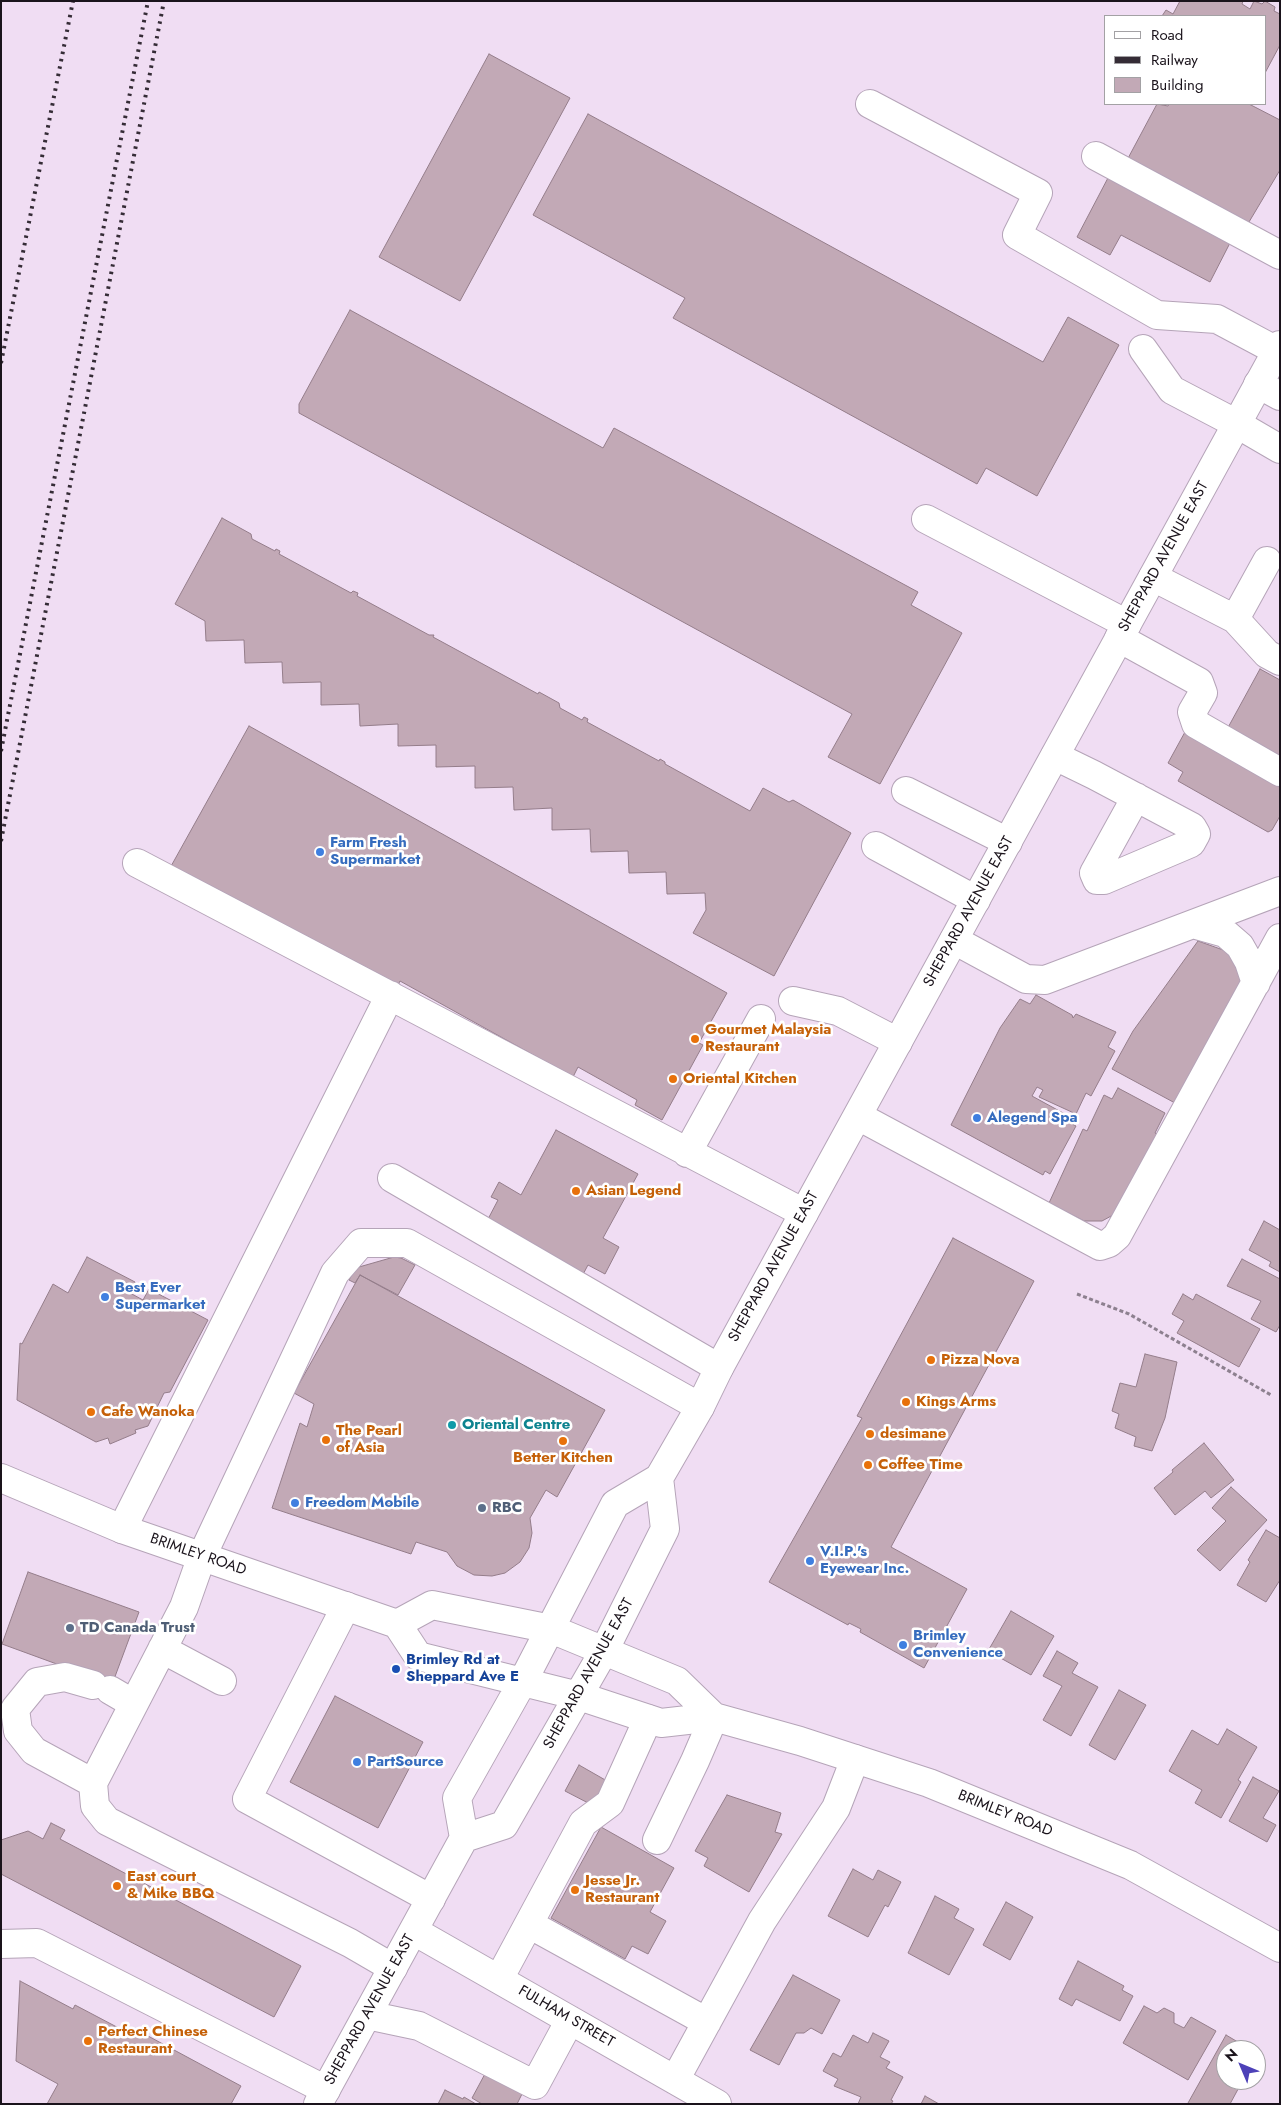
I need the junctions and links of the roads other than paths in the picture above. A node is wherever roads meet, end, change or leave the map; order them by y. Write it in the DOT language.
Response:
graph roads {
  1 [pos="870,104"];
  2 [pos="1096,156"];
  3 [pos="1280,255"];
  4 [pos="1278,348"];
  5 [pos="1143,349"];
  6 [pos="1269,390"];
  7 [pos="1237,424"];
  8 [pos="1280,449"];
  9 [pos="926,519"];
  10 [pos="1267,561"];
  11 [pos="1153,576"];
  12 [pos="1235,619"];
  13 [pos="1123,631"];
  14 [pos="1280,661"];
  15 [pos="1055,756"];
  16 [pos="1280,772"];
  17 [pos="906,791"];
  18 [pos="1136,798"];
  19 [pos="1008,842"];
  20 [pos="876,846"];
  21 [pos="137,863"];
  22 [pos="1280,891"];
  23 [pos="976,900"];
  24 [pos="1193,924"];
  25 [pos="1280,938"];
  26 [pos="954,940"];
  27 [pos="1256,983"];
  28 [pos="390,995"];
  29 [pos="793,1001"];
  30 [pos="761,1019"];
  31 [pos="898,1042"];
  32 [pos="858,1116"];
  33 [pos="687,1153"];
  34 [pos="392,1178"];
  35 [pos="804,1213"];
  36 [pos="719,1368"];
  37 [pos="700,1408"];
  38 [pos="1,1478"];
  39 [pos="659,1478"];
  40 [pos="122,1529"];
  41 [pos="202,1556"];
  42 [pos="346,1606"];
  43 [pos="397,1624"];
  44 [pos="551,1628"];
  45 [pos="162,1649"];
  46 [pos="604,1651"];
  47 [pos="222,1681"];
  48 [pos="523,1682"];
  49 [pos="579,1696"];
  50 [pos="134,1704"];
  51 [pos="714,1717"];
  52 [pos="648,1719"];
  53 [pos="855,1759"];
  54 [pos="93,1783"];
  55 [pos="464,1838"];
  56 [pos="657,1840"];
  57 [pos="431,1899"];
  58 [pos="529,1924"];
  59 [pos="414,1931"];
  60 [pos="1,1944"];
  61 [pos="1280,1948"];
  62 [pos="393,1968"];
  63 [pos="499,1979"];
  64 [pos="367,2015"];
  65 [pos="570,2020"];
  66 [pos="707,2022"];
  67 [pos="675,2080"];
  68 [pos="322,2097"];
  69 [pos="717,2104"];
  1 -- 4 [label="main road"];
  2 -- 3 [label="main road"];
  4 -- 6 [label="main road, SHEPPARD AVENUE EAST"];
  5 -- 7 [label="main road"];
  6 -- 7 [label="main road, SHEPPARD AVENUE EAST"];
  7 -- 8 [label="main road"];
  7 -- 11 [label="main road, SHEPPARD AVENUE EAST"];
  9 -- 13 [label="main road"];
  10 -- 12 [label="main road"];
  11 -- 12 [label="main road"];
  11 -- 13 [label="main road, SHEPPARD AVENUE EAST"];
  12 -- 14 [label="main road"];
  13 -- 15 [label="main road, SHEPPARD AVENUE EAST"];
  13 -- 16 [label="main road"];
  15 -- 18 [label="main road"];
  15 -- 19 [label="main road, SHEPPARD AVENUE EAST"];
  17 -- 19 [label="main road"];
  19 -- 23 [label="main road, SHEPPARD AVENUE EAST"];
  20 -- 23 [label="main road"];
  21 -- 28 [label="main road"];
  22 -- 24 [label="main road"];
  23 -- 26 [label="main road, SHEPPARD AVENUE EAST"];
  24 -- 26 [label="main road"];
  24 -- 27 [label="main road"];
  25 -- 27 [label="main road"];
  26 -- 31 [label="main road, SHEPPARD AVENUE EAST"];
  27 -- 32 [label="main road"];
  28 -- 33 [label="main road"];
  28 -- 40 [label="main road"];
  29 -- 31 [label="main road"];
  30 -- 33 [label="main road"];
  31 -- 32 [label="main road, SHEPPARD AVENUE EAST"];
  32 -- 35 [label="main road, SHEPPARD AVENUE EAST"];
  33 -- 35 [label="main road"];
  34 -- 36 [label="main road"];
  35 -- 36 [label="main road, SHEPPARD AVENUE EAST"];
  36 -- 37 [label="main road, SHEPPARD AVENUE EAST"];
  37 -- 39 [label="main road, SHEPPARD AVENUE EAST"];
  37 -- 41 [label="main road"];
  38 -- 40 [label="main road, BRIMLEY ROAD"];
  39 -- 44 [label="main road, SHEPPARD AVENUE EAST"];
  39 -- 46 [label="main road, SHEPPARD AVENUE EAST"];
  40 -- 41 [label="main road, BRIMLEY ROAD"];
  41 -- 42 [label="main road, BRIMLEY ROAD"];
  41 -- 45 [label="main road"];
  42 -- 43 [label="main road, BRIMLEY ROAD"];
  42 -- 57 [label="main road"];
  43 -- 44 [label="main road, BRIMLEY ROAD"];
  43 -- 48 [label="main road, BRIMLEY ROAD"];
  44 -- 46 [label="main road, BRIMLEY ROAD"];
  44 -- 48 [label="main road, SHEPPARD AVENUE EAST"];
  45 -- 47 [label="main road"];
  45 -- 50 [label="main road"];
  46 -- 49 [label="main road, SHEPPARD AVENUE EAST"];
  46 -- 51 [label="main road, BRIMLEY ROAD"];
  48 -- 49 [label="main road, BRIMLEY ROAD"];
  48 -- 55 [label="main road, SHEPPARD AVENUE EAST"];
  49 -- 52 [label="main road, BRIMLEY ROAD"];
  49 -- 55 [label="main road, SHEPPARD AVENUE EAST"];
  50 -- 54 [label="main road"];
  50 -- 54 [label="main road"];
  51 -- 52 [label="main road, BRIMLEY ROAD"];
  51 -- 53 [label="main road, BRIMLEY ROAD"];
  51 -- 56 [label="main road"];
  52 -- 58 [label="main road"];
  53 -- 61 [label="main road, BRIMLEY ROAD"];
  53 -- 66 [label="main road"];
  54 -- 62 [label="main road"];
  55 -- 57 [label="main road, SHEPPARD AVENUE EAST"];
  57 -- 59 [label="main road, SHEPPARD AVENUE EAST"];
  58 -- 63 [label="main road"];
  58 -- 66 [label="main road"];
  59 -- 62 [label="main road, SHEPPARD AVENUE EAST"];
  59 -- 63 [label="main road, FULHAM STREET"];
  60 -- 68 [label="main road"];
  62 -- 64 [label="main road, SHEPPARD AVENUE EAST"];
  63 -- 65 [label="main road, FULHAM STREET"];
  64 -- 65 [label="main road"];
  64 -- 68 [label="main road, SHEPPARD AVENUE EAST"];
  65 -- 67 [label="main road, FULHAM STREET"];
  66 -- 67 [label="main road"];
  67 -- 69 [label="main road, FULHAM STREET"];
}
